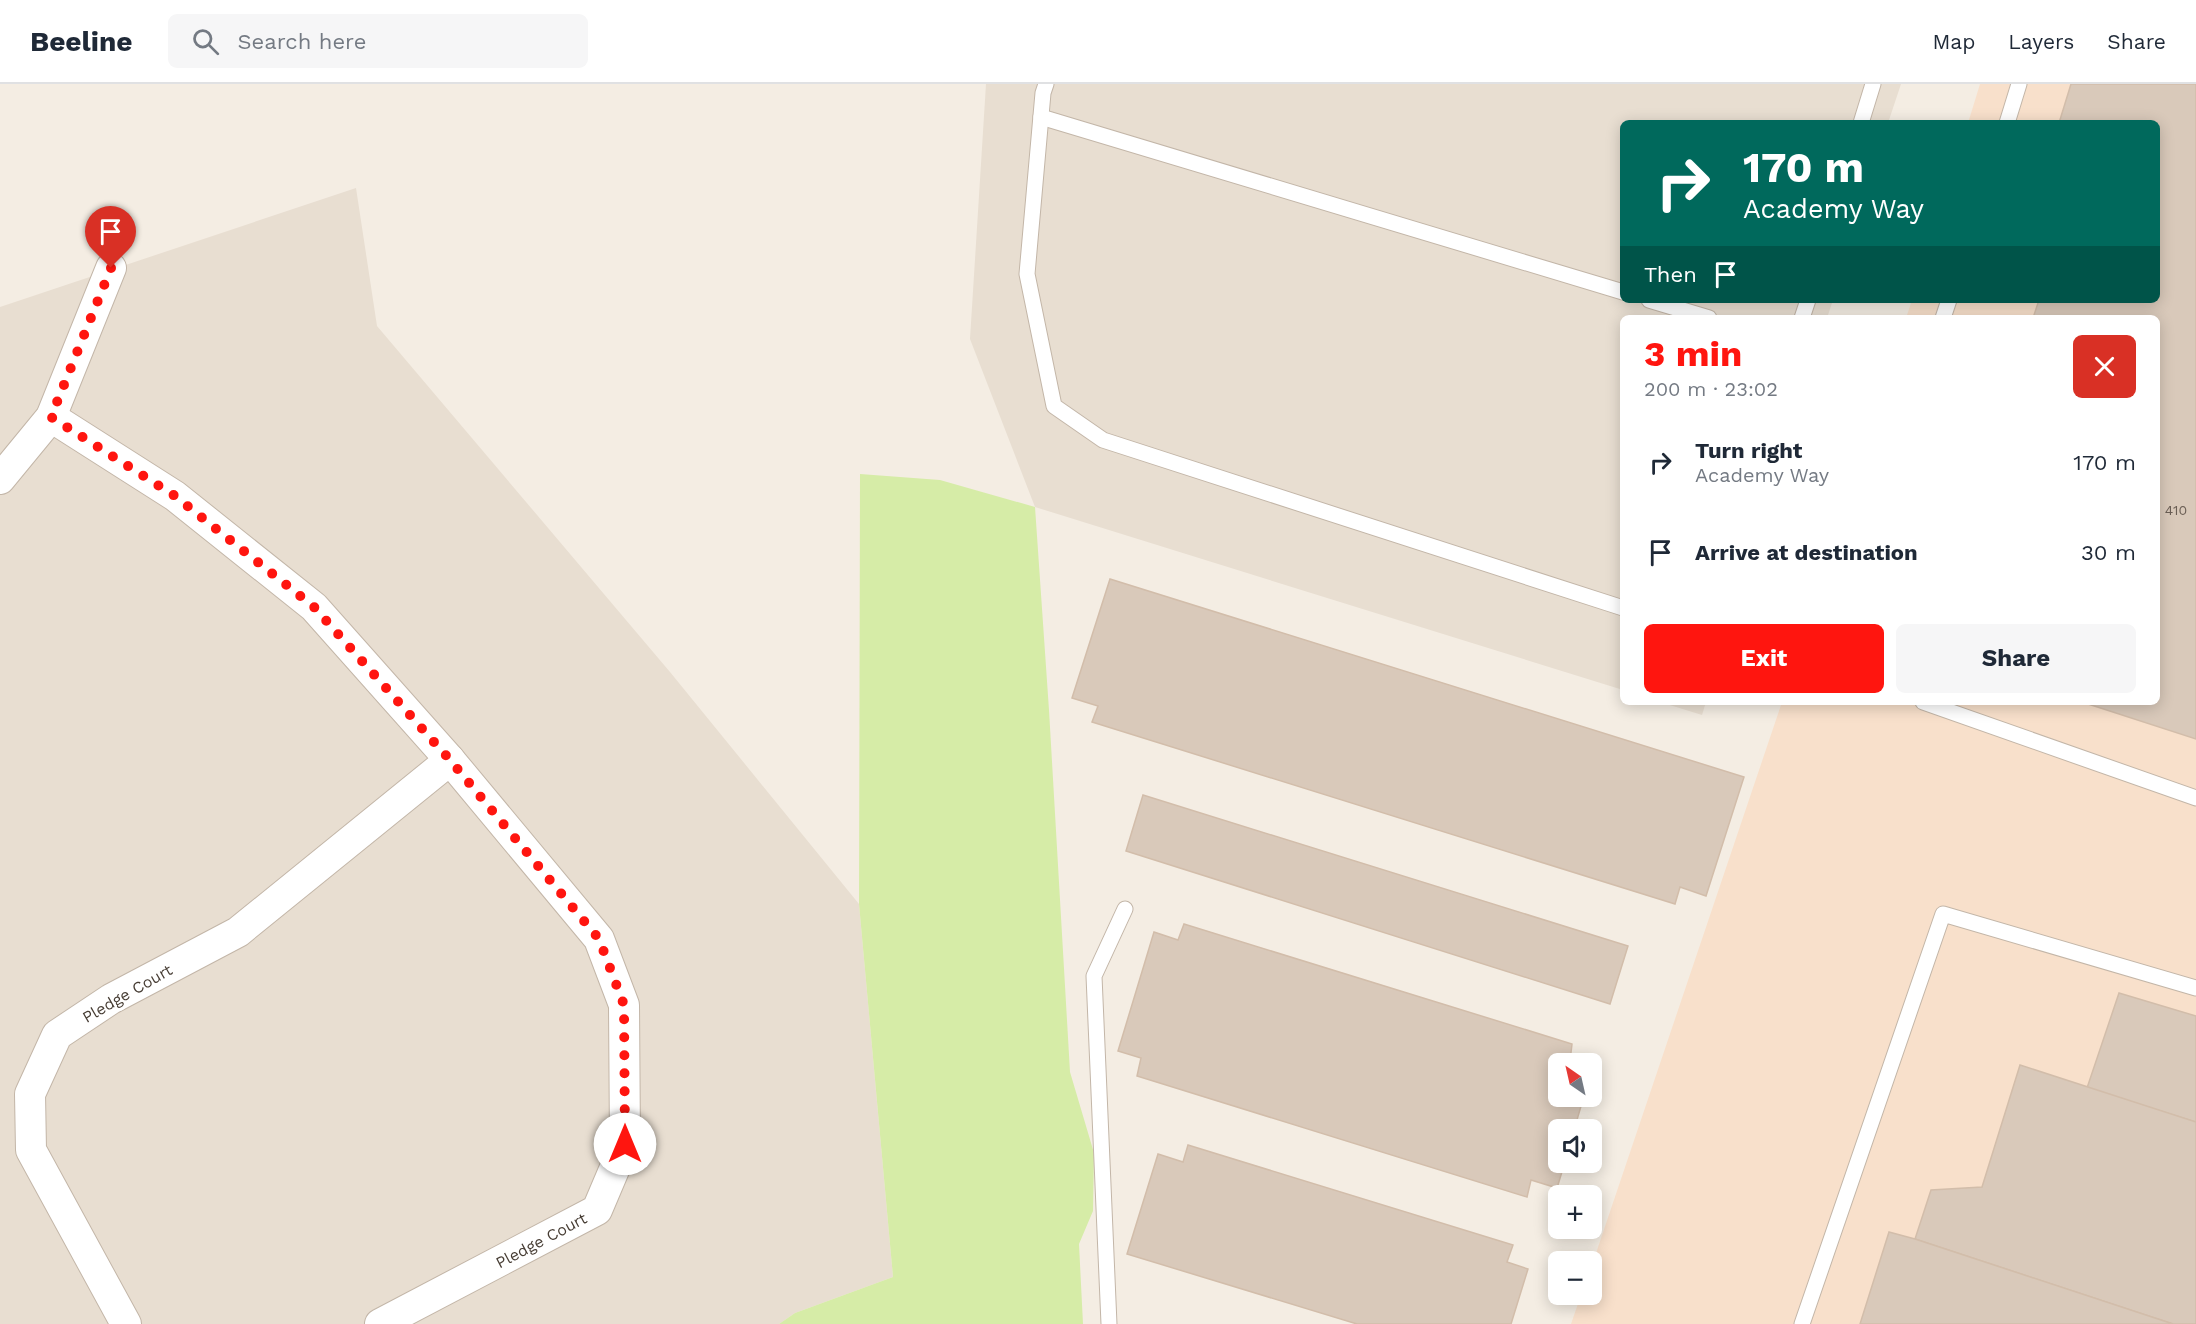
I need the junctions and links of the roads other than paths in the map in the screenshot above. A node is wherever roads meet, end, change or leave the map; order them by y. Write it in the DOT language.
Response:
graph roads {
  1 [pos="1046,84"];
  2 [pos="1873,84"];
  3 [pos="2019,84"];
  4 [pos="1041,117"];
  5 [pos="1862,120"];
  6 [pos="2008,120"];
  7 [pos="111,268"];
  8 [pos="1620,291"];
  9 [pos="1659,303"];
  10 [pos="1699,315"];
  11 [pos="51,417"];
  12 [pos="0,479"];
  13 [pos="1620,607"];
  14 [pos="1932,705"];
  15 [pos="450,760"];
  16 [pos="2196,798"];
  17 [pos="1125,909"];
  18 [pos="2196,988"];
  19 [pos="126,1324"];
  20 [pos="380,1324"];
  21 [pos="1109,1324"];
  22 [pos="1802,1324"];
  1 -- 4 [label="lane"];
  2 -- 5 [label="lane"];
  3 -- 6 [label="lane"];
  4 -- 8 [label="lane"];
  4 -- 13 [label="lane"];
  7 -- 11 [label="street"];
  9 -- 10 [label="lane"];
  11 -- 12 [label="street"];
  11 -- 15 [label="street, Pledge Court"];
  14 -- 16 [label="lane"];
  15 -- 19 [label="street, Pledge Court"];
  15 -- 20 [label="street, Pledge Court"];
  17 -- 21 [label="lane"];
  18 -- 22 [label="lane"];
}
